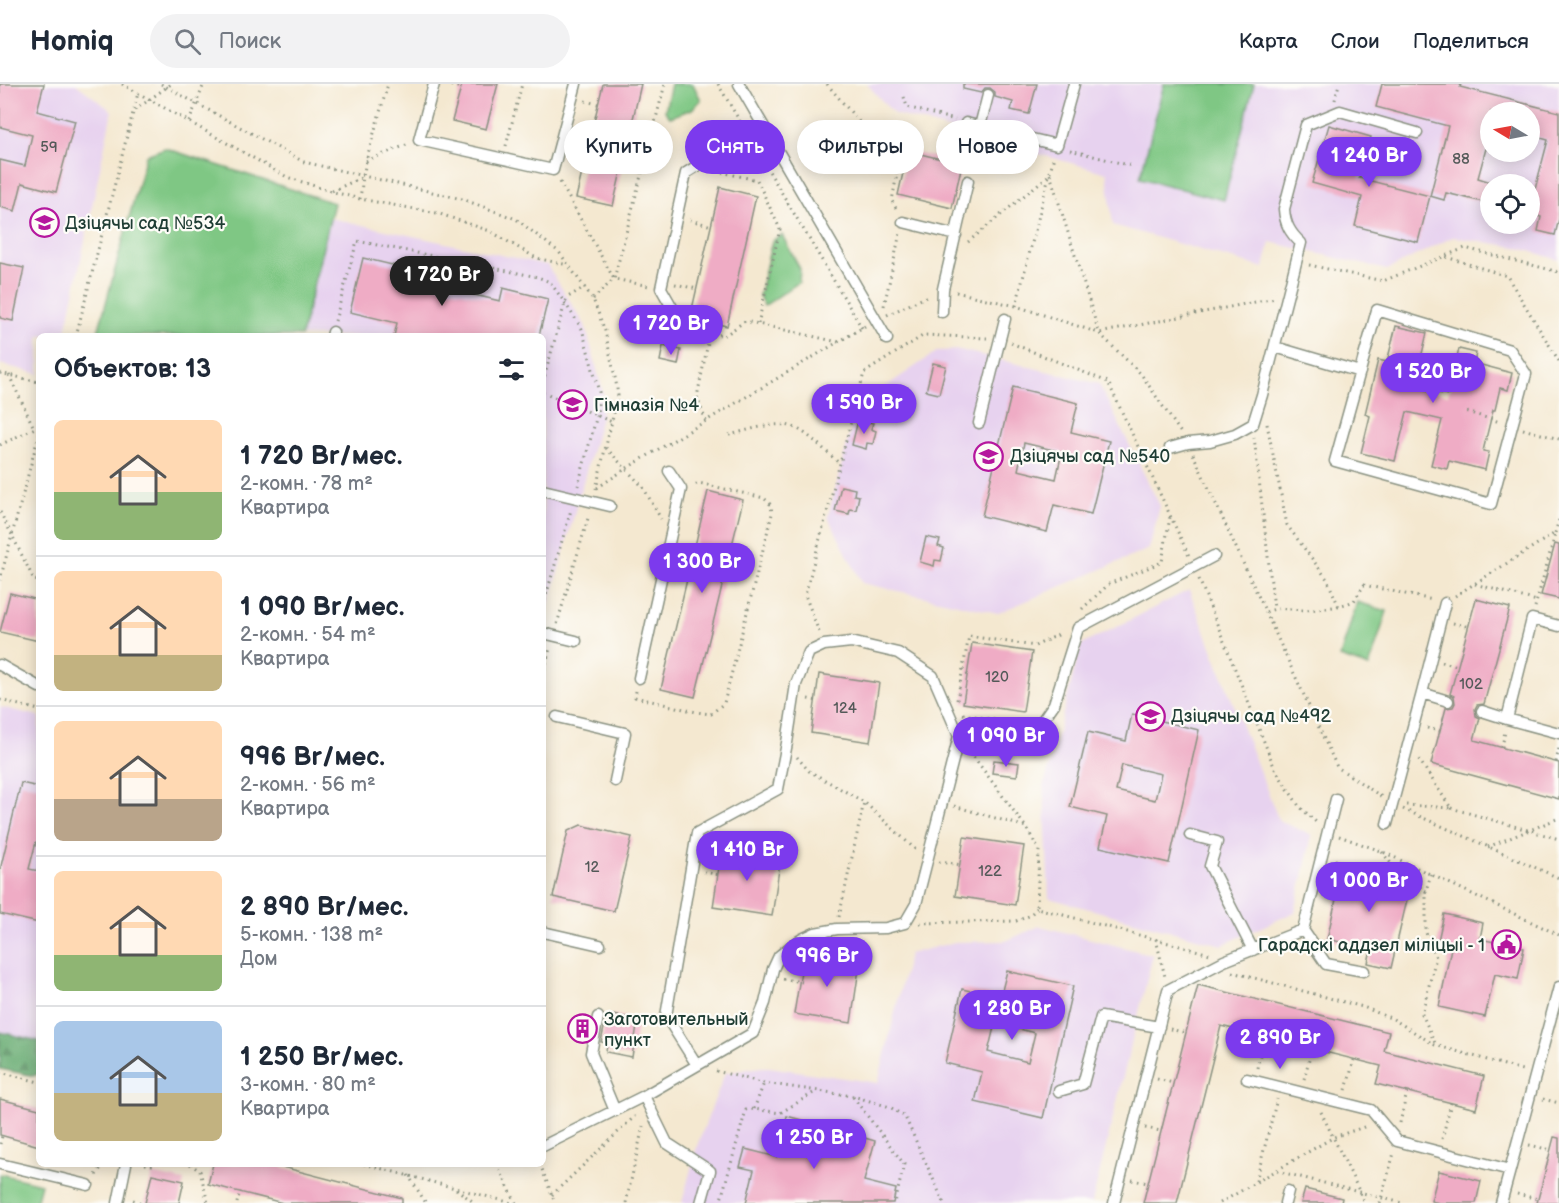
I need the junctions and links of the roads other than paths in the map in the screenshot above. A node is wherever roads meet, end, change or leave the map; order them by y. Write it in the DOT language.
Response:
graph roads {
  1 [pos="434,84"];
  2 [pos="576,84"];
  3 [pos="739,84"];
  4 [pos="1074,84"];
  5 [pos="988,95"];
  6 [pos="760,120"];
  7 [pos="982,120"];
  8 [pos="1417,133"];
  9 [pos="1039,141"];
  10 [pos="785,162"];
  11 [pos="686,174"];
  12 [pos="968,181"];
  13 [pos="903,222"];
  14 [pos="956,235"];
  15 [pos="942,312"];
  16 [pos="1005,319"];
  17 [pos="682,325"];
  18 [pos="887,339"];
  19 [pos="1275,347"];
  20 [pos="1360,372"];
  21 [pos="978,423"];
  22 [pos="1170,448"];
  23 [pos="669,471"];
  24 [pos="546,491"];
  25 [pos="610,506"];
  26 [pos="1214,555"];
  27 [pos="1445,603"];
  28 [pos="1559,626"];
  29 [pos="548,634"];
  30 [pos="576,641"];
  31 [pos="0,665"];
  32 [pos="639,678"];
  33 [pos="36,685"];
  34 [pos="1422,693"];
  35 [pos="1448,701"];
  36 [pos="1482,711"];
  37 [pos="557,717"];
  38 [pos="1507,719"];
  39 [pos="1559,733"];
  40 [pos="959,736"];
  41 [pos="615,780"];
  42 [pos="1336,799"];
  43 [pos="1387,824"];
  44 [pos="1190,834"];
  45 [pos="1303,930"];
  46 [pos="546,933"];
  47 [pos="600,945"];
  48 [pos="1253,950"];
  49 [pos="1364,971"];
  50 [pos="1559,987"];
  51 [pos="598,1017"];
  52 [pos="1159,1027"];
  53 [pos="697,1065"];
  54 [pos="1251,1079"];
  55 [pos="1059,1091"];
  56 [pos="646,1100"];
  57 [pos="615,1111"];
  58 [pos="546,1145"];
  59 [pos="0,1164"];
  60 [pos="125,1167"];
  61 [pos="1510,1170"];
  62 [pos="88,1185"];
  63 [pos="1288,1191"];
  64 [pos="118,1203"];
  65 [pos="701,1203"];
  66 [pos="1114,1203"];
  67 [pos="1285,1203"];
  68 [pos="1501,1203"];
  1 -- 2 [label="lane"];
  3 -- 6 [label="lane"];
  4 -- 9 [label="lane"];
  5 -- 7 [label="lane"];
  8 -- 19 [label="lane"];
  10 -- 18 [label="lane"];
  11 -- 17 [label="lane"];
  12 -- 14 [label="lane"];
  13 -- 14 [label="lane"];
  14 -- 15 [label="lane"];
  16 -- 21 [label="lane"];
  19 -- 20 [label="lane"];
  19 -- 22 [label="lane"];
  20 -- 20 [label="lane"];
  23 -- 32 [label="lane"];
  24 -- 25 [label="lane"];
  26 -- 40 [label="lane"];
  27 -- 34 [label="lane"];
  28 -- 38 [label="lane"];
  29 -- 30 [label="lane"];
  31 -- 33 [label="lane"];
  34 -- 35 [label="lane"];
  34 -- 43 [label="lane"];
  36 -- 38 [label="lane"];
  37 -- 41 [label="lane"];
  38 -- 39 [label="lane"];
  40 -- 53 [label="lane"];
  40 -- 53 [label="lane"];
  42 -- 45 [label="lane"];
  44 -- 48 [label="lane"];
  45 -- 48 [label="lane"];
  45 -- 49 [label="lane"];
  46 -- 47 [label="lane"];
  48 -- 52 [label="lane"];
  50 -- 61 [label="lane"];
  51 -- 57 [label="lane"];
  52 -- 55 [label="lane"];
  52 -- 66 [label="lane"];
  53 -- 56 [label="lane"];
  54 -- 61 [label="lane"];
  56 -- 57 [label="lane"];
  56 -- 65 [label="lane"];
  57 -- 58 [label="lane"];
  59 -- 62 [label="lane"];
  60 -- 64 [label="lane"];
  61 -- 68 [label="lane"];
  63 -- 67 [label="lane"];
}
